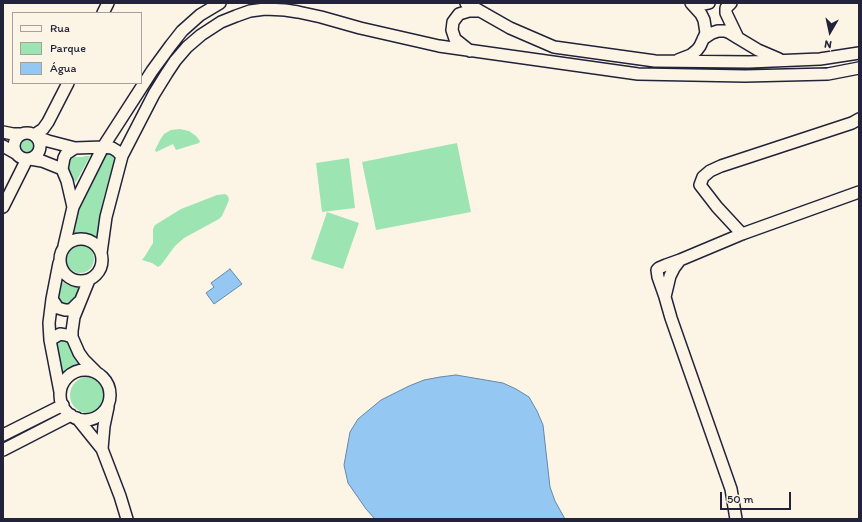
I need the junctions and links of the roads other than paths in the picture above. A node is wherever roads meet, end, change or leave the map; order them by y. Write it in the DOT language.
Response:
graph roads {
  1 [pos="108,3"];
  2 [pos="220,3"];
  3 [pos="466,3"];
  4 [pos="692,3"];
  5 [pos="709,3"];
  6 [pos="731,3"];
  7 [pos="724,8"];
  8 [pos="481,11"];
  9 [pos="104,12"];
  10 [pos="738,38"];
  11 [pos="704,39"];
  12 [pos="470,51"];
  13 [pos="859,53"];
  14 [pos="781,60"];
  15 [pos="673,62"];
  16 [pos="859,68"];
  17 [pos="67,84"];
  18 [pos="859,119"];
  19 [pos="3,132"];
  20 [pos="21,134"];
  21 [pos="36,136"];
  22 [pos="3,146"];
  23 [pos="103,147"];
  24 [pos="75,148"];
  25 [pos="17,154"];
  26 [pos="122,156"];
  27 [pos="28,159"];
  28 [pos="62,169"];
  29 [pos="859,192"];
  30 [pos="3,207"];
  31 [pos="73,207"];
  32 [pos="742,234"];
  33 [pos="64,246"];
  34 [pos="101,253"];
  35 [pos="59,263"];
  36 [pos="89,280"];
  37 [pos="52,299"];
  38 [pos="80,302"];
  39 [pos="72,337"];
  40 [pos="50,340"];
  41 [pos="98,374"];
  42 [pos="62,400"];
  43 [pos="108,406"];
  44 [pos="74,417"];
  45 [pos="3,435"];
  46 [pos="102,449"];
  47 [pos="3,450"];
  48 [pos="126,519"];
  49 [pos="736,519"];
  1 -- 9 [label="street"];
  2 -- 23 [label="street"];
  3 -- 8 [label="street"];
  4 -- 5 [label="street"];
  4 -- 11 [label="street"];
  6 -- 7 [label="street"];
  7 -- 10 [label="street"];
  8 -- 12 [label="street"];
  8 -- 15 [label="street"];
  10 -- 11 [label="street"];
  10 -- 14 [label="street"];
  11 -- 15 [label="street"];
  12 -- 16 [label="street"];
  12 -- 26 [label="street"];
  13 -- 14 [label="street"];
  14 -- 15 [label="street"];
  17 -- 21 [label="street"];
  18 -- 32 [label="street"];
  19 -- 20 [label="street"];
  20 -- 21 [label="street"];
  20 -- 25 [label="street"];
  21 -- 24 [label="street"];
  21 -- 27 [label="street"];
  22 -- 25 [label="street"];
  23 -- 24 [label="street"];
  23 -- 26 [label="street"];
  23 -- 31 [label="street"];
  24 -- 28 [label="street"];
  25 -- 27 [label="street"];
  26 -- 34 [label="street"];
  27 -- 28 [label="street"];
  27 -- 30 [label="street"];
  28 -- 31 [label="street"];
  29 -- 32 [label="street"];
  31 -- 33 [label="street"];
  32 -- 49 [label="street"];
  33 -- 34 [label="street"];
  33 -- 35 [label="street"];
  34 -- 36 [label="street"];
  35 -- 36 [label="street"];
  35 -- 37 [label="street"];
  36 -- 38 [label="street"];
  37 -- 38 [label="street"];
  37 -- 40 [label="street"];
  38 -- 39 [label="street"];
  39 -- 40 [label="street"];
  39 -- 41 [label="street"];
  40 -- 42 [label="street"];
  41 -- 42 [label="street"];
  41 -- 43 [label="street"];
  42 -- 44 [label="street"];
  42 -- 45 [label="street"];
  43 -- 44 [label="street"];
  43 -- 46 [label="street"];
  44 -- 46 [label="street"];
  44 -- 47 [label="street"];
  46 -- 48 [label="street"];
}
